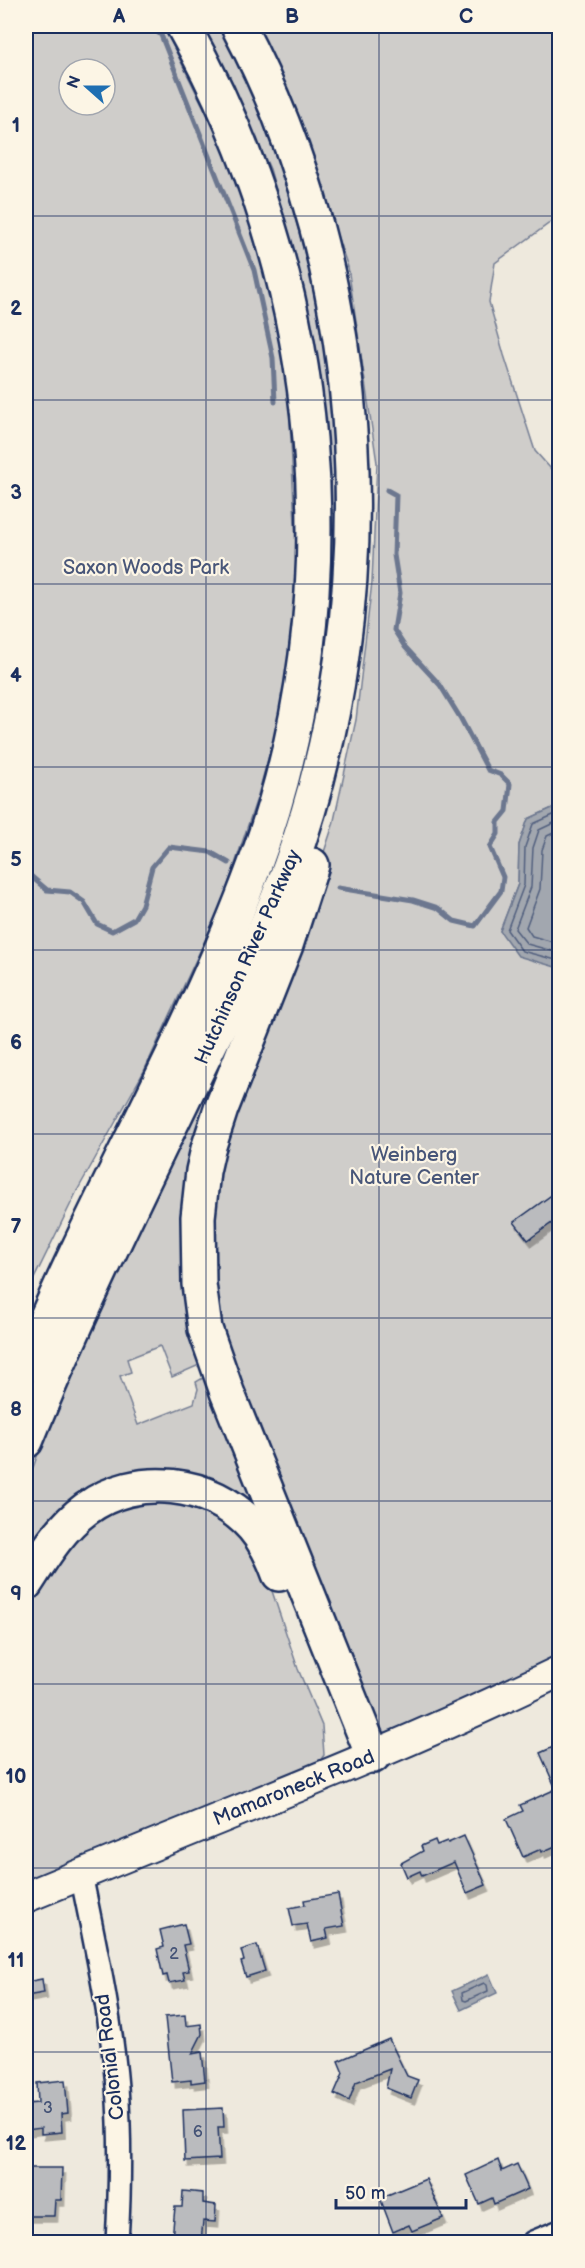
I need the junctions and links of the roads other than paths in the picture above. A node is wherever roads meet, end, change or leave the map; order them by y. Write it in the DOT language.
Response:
graph roads {
  1 [pos="183,26"];
  2 [pos="238,26"];
  3 [pos="341,656"];
  4 [pos="85,1234"];
  5 [pos="26,1330"];
  6 [pos="26,1366"];
  7 [pos="26,1441"];
  8 [pos="26,1583"];
  9 [pos="560,1671"];
  10 [pos="363,1760"];
  11 [pos="81,1874"];
  12 [pos="26,1897"];
  13 [pos="560,2231"];
  14 [pos="117,2242"];
  15 [pos="533,2242"];
  1 -- 4 [label="highway, Hutchinson River Parkway"];
  2 -- 3 [label="highway, Hutchinson River Parkway"];
  3 -- 7 [label="highway, Hutchinson River Parkway"];
  3 -- 10 [label="highway"];
  4 -- 5 [label="highway"];
  4 -- 6 [label="highway, Hutchinson River Parkway"];
  8 -- 10 [label="highway"];
  9 -- 10 [label="street, Mamaroneck Road"];
  10 -- 11 [label="street, Mamaroneck Road"];
  11 -- 12 [label="street, Mamaroneck Road"];
  11 -- 14 [label="street, Colonial Road"];
  13 -- 15 [label="street"];
}
